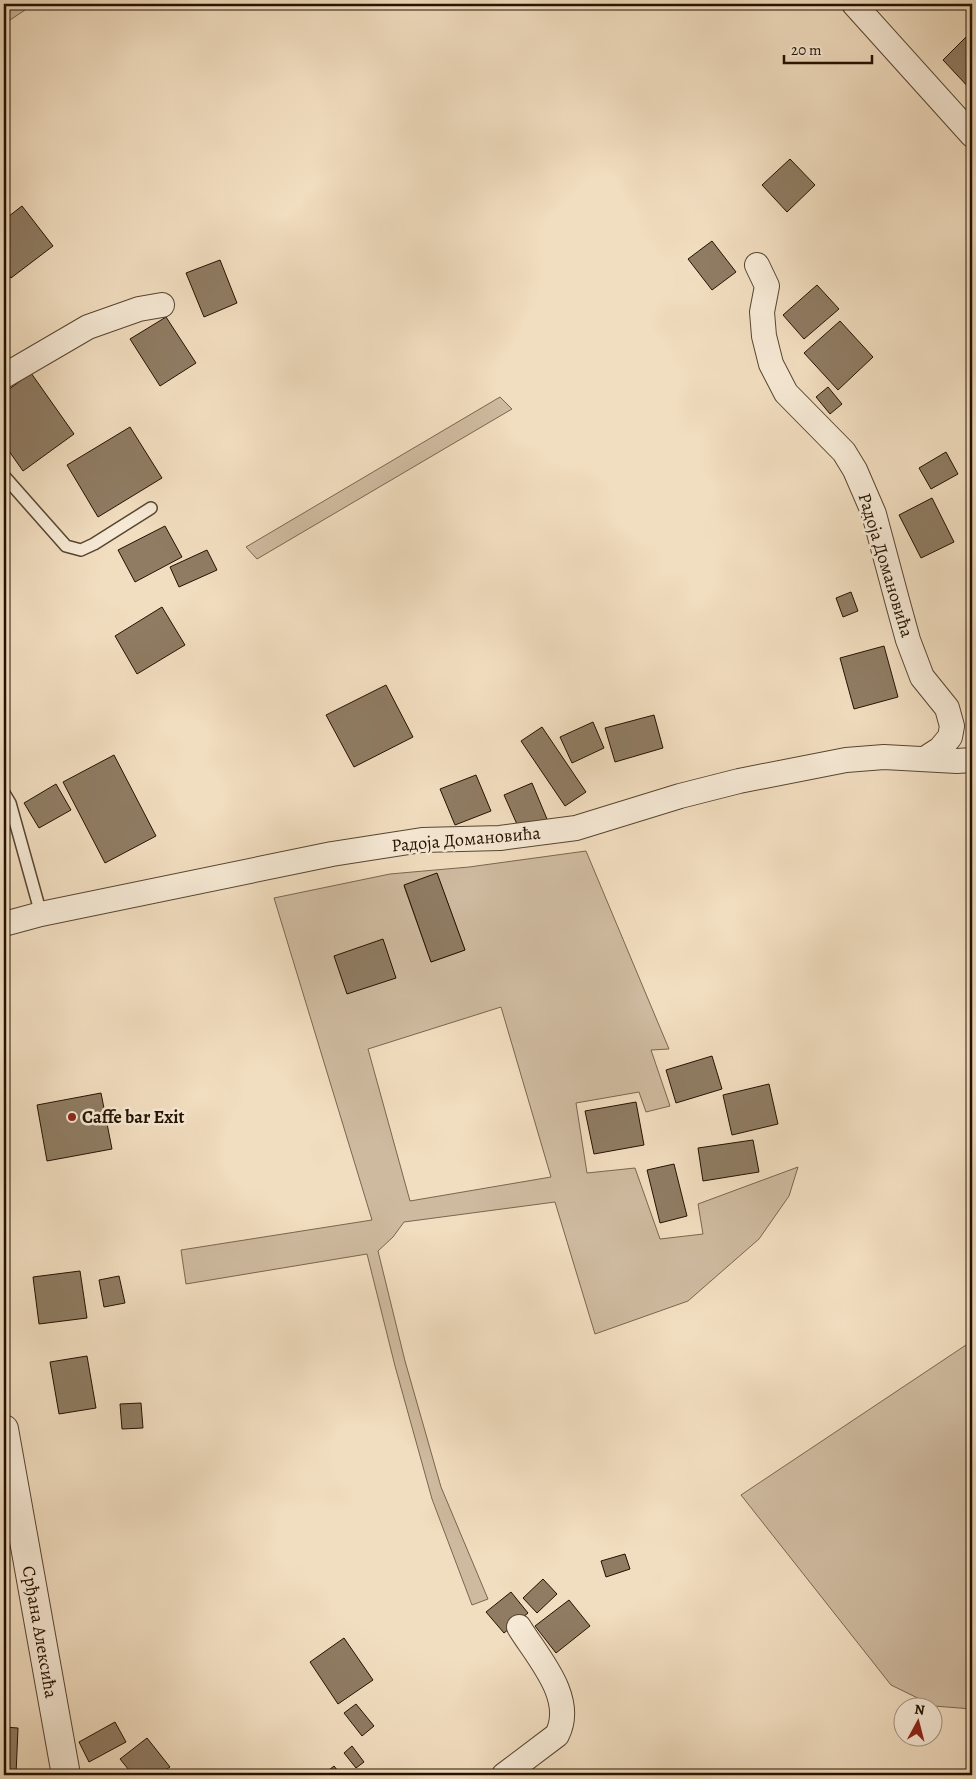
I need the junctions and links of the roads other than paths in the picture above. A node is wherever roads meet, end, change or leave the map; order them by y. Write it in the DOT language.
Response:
graph roads {
  1 [pos="854,4"];
  2 [pos="972,135"];
  3 [pos="757,265"];
  4 [pos="162,305"];
  5 [pos="4,376"];
  6 [pos="4,476"];
  7 [pos="151,508"];
  8 [pos="926,758"];
  9 [pos="972,760"];
  10 [pos="4,793"];
  11 [pos="41,914"];
  12 [pos="4,924"];
  13 [pos="4,1429"];
  14 [pos="519,1628"];
  15 [pos="66,1775"];
  16 [pos="504,1775"];
  1 -- 2 [label="street"];
  3 -- 8 [label="street, Радоја Домановића"];
  4 -- 5 [label="street"];
  6 -- 7 [label="lane"];
  8 -- 9 [label="street, Радоја Домановића"];
  8 -- 11 [label="street, Радоја Домановића"];
  10 -- 11 [label="lane"];
  11 -- 12 [label="street, Радоја Домановића"];
  13 -- 15 [label="street, Срђана Алексића"];
  14 -- 16 [label="street"];
}
